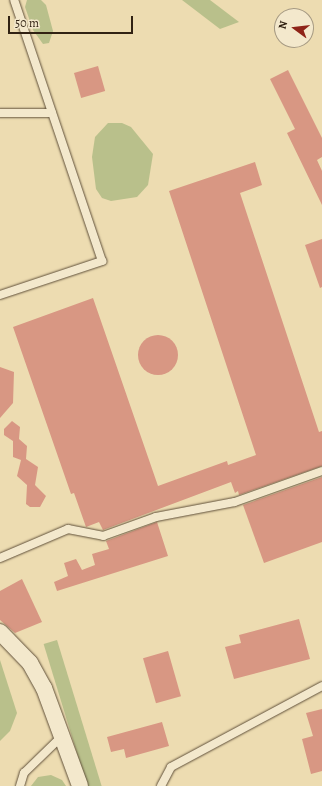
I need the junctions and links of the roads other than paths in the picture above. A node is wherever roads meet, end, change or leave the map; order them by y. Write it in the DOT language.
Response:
graph roads {
  1 [pos="14,0"];
  2 [pos="52,113"];
  3 [pos="0,114"];
  4 [pos="0,295"];
  5 [pos="322,471"];
  6 [pos="0,558"];
  7 [pos="0,632"];
  8 [pos="322,686"];
  9 [pos="63,735"];
  10 [pos="20,786"];
  11 [pos="80,786"];
  12 [pos="161,786"];
  1 -- 2 [label="lane"];
  2 -- 3 [label="lane"];
  2 -- 4 [label="lane"];
  5 -- 6 [label="lane"];
  7 -- 9 [label="street"];
  8 -- 12 [label="lane"];
  9 -- 10 [label="lane"];
  9 -- 11 [label="street"];
}
